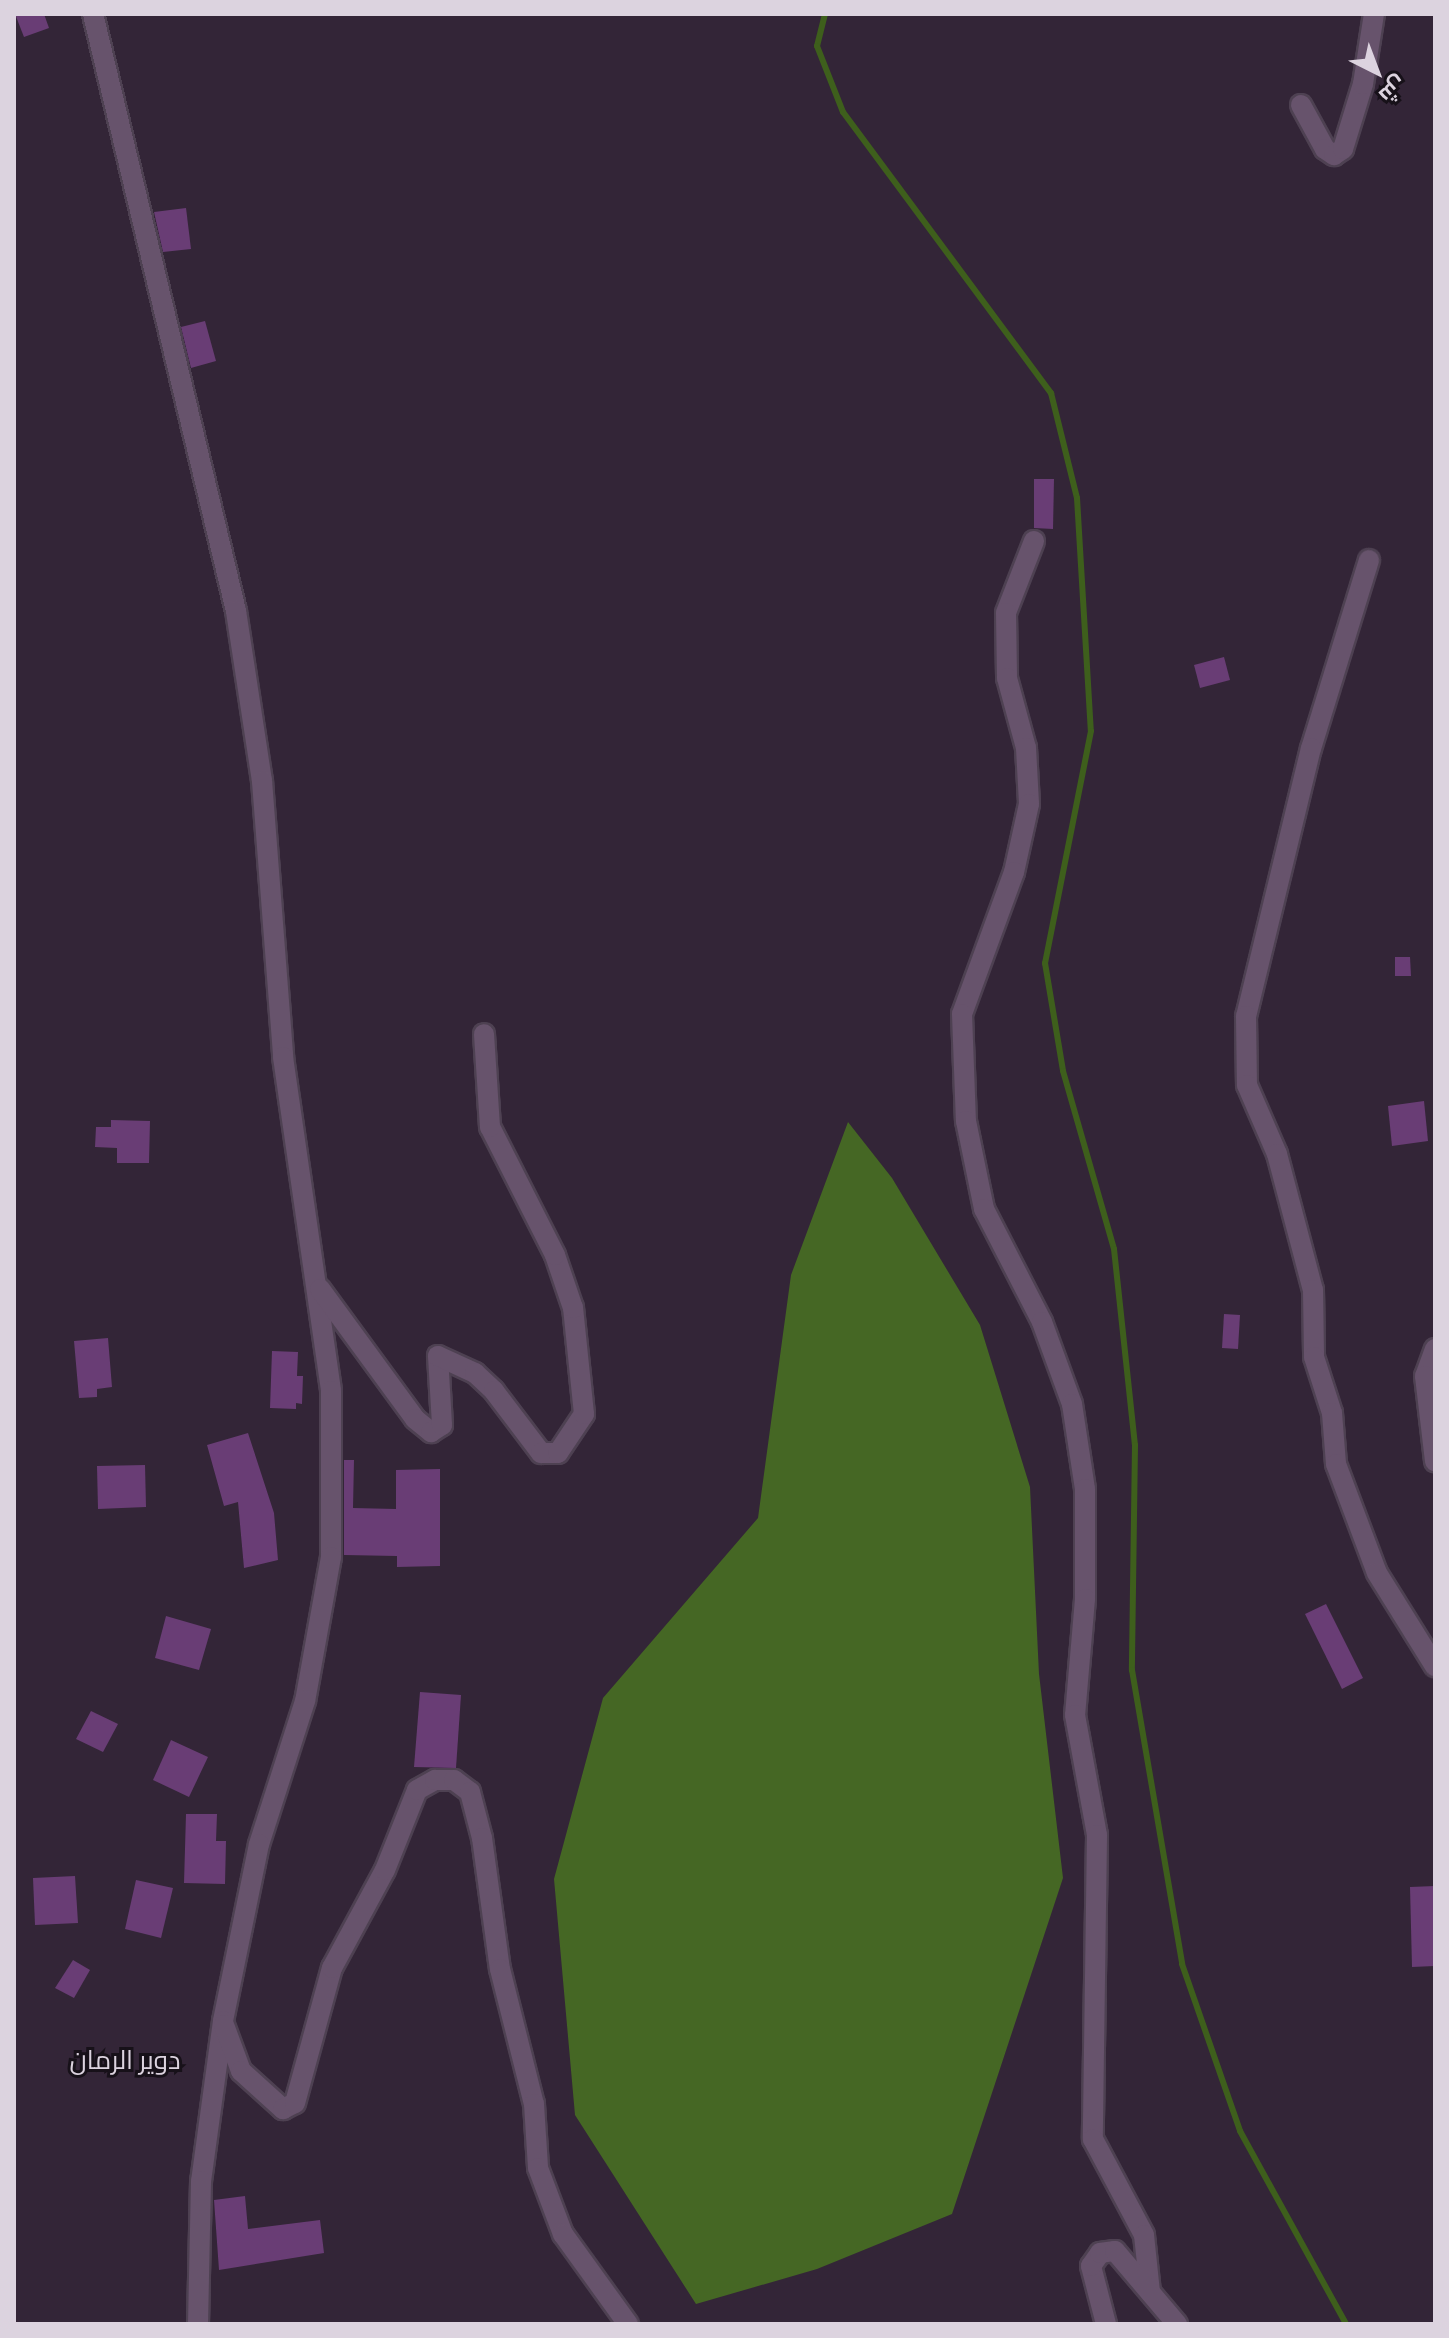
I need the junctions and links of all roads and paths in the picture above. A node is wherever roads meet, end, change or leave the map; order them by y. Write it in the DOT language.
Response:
graph roads {
  1 [pos="93,14"];
  2 [pos="1374,14"];
  3 [pos="1301,105"];
  4 [pos="1034,541"];
  5 [pos="1369,560"];
  6 [pos="484,1034"];
  7 [pos="317,1286"];
  8 [pos="1435,1349"];
  9 [pos="1435,1461"];
  10 [pos="1435,1666"];
  11 [pos="223,2021"];
  12 [pos="1150,2292"];
  13 [pos="198,2324"];
  14 [pos="628,2324"];
  15 [pos="1106,2324"];
  16 [pos="1177,2324"];
  1 -- 7 [label="street"];
  2 -- 3 [label="street"];
  4 -- 12 [label="street"];
  5 -- 10 [label="street"];
  6 -- 7 [label="street"];
  7 -- 11 [label="street"];
  8 -- 9 [label="street"];
  11 -- 13 [label="street"];
  11 -- 14 [label="street"];
  12 -- 15 [label="street"];
  12 -- 16 [label="street"];
}
